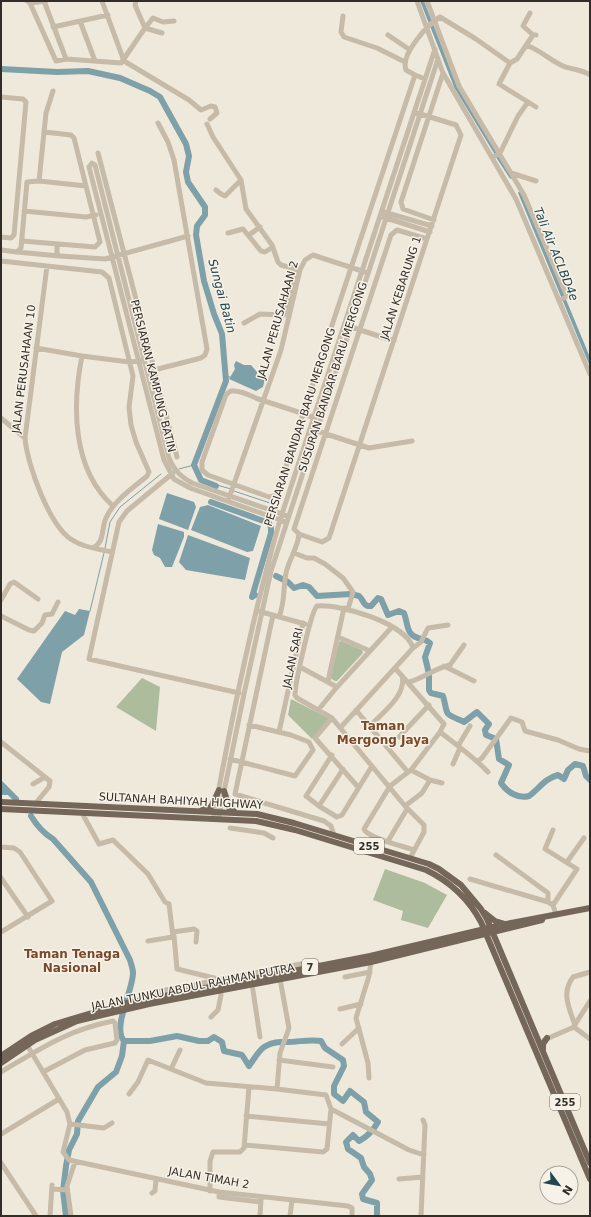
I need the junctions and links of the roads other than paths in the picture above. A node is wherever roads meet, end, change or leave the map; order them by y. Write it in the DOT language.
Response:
graph roads {
  1 [pos="45,1"];
  2 [pos="102,1"];
  3 [pos="136,1"];
  4 [pos="417,1"];
  5 [pos="427,1"];
  6 [pos="28,2"];
  7 [pos="530,13"];
  8 [pos="108,15"];
  9 [pos="343,16"];
  10 [pos="80,21"];
  11 [pos="174,21"];
  12 [pos="432,24"];
  13 [pos="53,27"];
  14 [pos="145,28"];
  15 [pos="162,33"];
  16 [pos="388,35"];
  17 [pos="526,45"];
  18 [pos="435,49"];
  19 [pos="410,50"];
  20 [pos="66,59"];
  21 [pos="438,59"];
  22 [pos="124,61"];
  23 [pos="95,62"];
  24 [pos="405,62"];
  25 [pos="510,63"];
  26 [pos="443,73"];
  27 [pos="415,75"];
  28 [pos="590,75"];
  29 [pos="425,78"];
  30 [pos="53,91"];
  31 [pos="1,96"];
  32 [pos="528,102"];
  33 [pos="536,107"];
  34 [pos="414,112"];
  35 [pos="420,113"];
  36 [pos="429,116"];
  37 [pos="158,123"];
  38 [pos="44,132"];
  39 [pos="98,153"];
  40 [pos="500,153"];
  41 [pos="492,158"];
  42 [pos="511,173"];
  43 [pos="241,180"];
  44 [pos="40,181"];
  45 [pos="536,181"];
  46 [pos="86,186"];
  47 [pos="216,190"];
  48 [pos="24,211"];
  49 [pos="101,213"];
  50 [pos="380,213"];
  51 [pos="386,215"];
  52 [pos="94,216"];
  53 [pos="434,220"];
  54 [pos="432,226"];
  55 [pos="260,227"];
  56 [pos="430,232"];
  57 [pos="228,233"];
  58 [pos="249,235"];
  59 [pos="188,236"];
  60 [pos="1,238"];
  61 [pos="427,239"];
  62 [pos="22,241"];
  63 [pos="57,244"];
  64 [pos="273,247"];
  65 [pos="1,250"];
  66 [pos="16,252"];
  67 [pos="60,256"];
  68 [pos="119,256"];
  69 [pos="1,261"];
  70 [pos="47,266"];
  71 [pos="351,268"];
  72 [pos="298,270"];
  73 [pos="362,271"];
  74 [pos="368,273"];
  75 [pos="562,299"];
  76 [pos="290,303"];
  77 [pos="244,323"];
  78 [pos="344,325"];
  79 [pos="350,327"];
  80 [pos="359,330"];
  81 [pos="394,341"];
  82 [pos="36,348"];
  83 [pos="82,356"];
  84 [pos="144,360"];
  85 [pos="129,362"];
  86 [pos="138,362"];
  87 [pos="154,370"];
  88 [pos="590,374"];
  89 [pos="264,401"];
  90 [pos="303,414"];
  91 [pos="314,417"];
  92 [pos="1,418"];
  93 [pos="320,419"];
  94 [pos="310,429"];
  95 [pos="316,431"];
  96 [pos="326,434"];
  97 [pos="25,438"];
  98 [pos="412,441"];
  99 [pos="360,446"];
  100 [pos="177,457"];
  101 [pos="173,473"];
  102 [pos="231,492"];
  103 [pos="113,506"];
  104 [pos="282,514"];
  105 [pos="287,519"];
  106 [pos="280,520"];
  107 [pos="298,534"];
  108 [pos="93,548"];
  109 [pos="112,552"];
  110 [pos="294,553"];
  111 [pos="38,599"];
  112 [pos="1,600"];
  113 [pos="58,602"];
  114 [pos="346,608"];
  115 [pos="258,611"];
  116 [pos="273,615"];
  117 [pos="1,616"];
  118 [pos="279,617"];
  119 [pos="303,623"];
  120 [pos="310,625"];
  121 [pos="448,626"];
  122 [pos="392,627"];
  123 [pos="338,638"];
  124 [pos="464,645"];
  125 [pos="413,648"];
  126 [pos="370,651"];
  127 [pos="444,666"];
  128 [pos="300,667"];
  129 [pos="395,668"];
  130 [pos="402,675"];
  131 [pos="328,681"];
  132 [pos="474,681"];
  133 [pos="409,682"];
  134 [pos="337,686"];
  135 [pos="237,692"];
  136 [pos="244,694"];
  137 [pos="429,705"];
  138 [pos="319,710"];
  139 [pos="356,710"];
  140 [pos="332,718"];
  141 [pos="249,726"];
  142 [pos="370,726"];
  143 [pos="470,726"];
  144 [pos="341,727"];
  145 [pos="279,732"];
  146 [pos="440,732"];
  147 [pos="399,737"];
  148 [pos="1,742"];
  149 [pos="459,747"];
  150 [pos="590,751"];
  151 [pos="332,755"];
  152 [pos="230,759"];
  153 [pos="478,761"];
  154 [pos="241,762"];
  155 [pos="452,764"];
  156 [pos="372,766"];
  157 [pos="343,769"];
  158 [pos="409,770"];
  159 [pos="488,772"];
  160 [pos="45,777"];
  161 [pos="430,780"];
  162 [pos="442,783"];
  163 [pos="33,784"];
  164 [pos="358,787"];
  165 [pos="389,788"];
  166 [pos="221,791"];
  167 [pos="1,802"];
  168 [pos="35,804"];
  169 [pos="319,806"];
  170 [pos="406,808"];
  171 [pos="1,809"];
  172 [pos="195,811"];
  173 [pos="82,813"];
  174 [pos="236,813"];
  175 [pos="301,814"];
  176 [pos="217,815"];
  177 [pos="266,823"];
  178 [pos="294,823"];
  179 [pos="230,828"];
  180 [pos="553,830"];
  181 [pos="264,833"];
  182 [pos="334,835"];
  183 [pos="273,838"];
  184 [pos="584,838"];
  185 [pos="388,841"];
  186 [pos="1,847"];
  187 [pos="414,850"];
  188 [pos="496,856"];
  189 [pos="410,858"];
  190 [pos="567,862"];
  191 [pos="1,878"];
  192 [pos="470,879"];
  193 [pos="551,904"];
  194 [pos="590,908"];
  195 [pos="479,911"];
  196 [pos="554,916"];
  197 [pos="28,917"];
  198 [pos="507,926"];
  199 [pos="2,931"];
  200 [pos="489,931"];
  201 [pos="173,934"];
  202 [pos="470,935"];
  203 [pos="148,942"];
  204 [pos="196,942"];
  205 [pos="496,947"];
  206 [pos="371,962"];
  207 [pos="370,972"];
  208 [pos="590,972"];
  209 [pos="345,977"];
  210 [pos="280,979"];
  211 [pos="252,984"];
  212 [pos="219,985"];
  213 [pos="590,1001"];
  214 [pos="360,1004"];
  215 [pos="340,1008"];
  216 [pos="211,1017"];
  217 [pos="70,1023"];
  218 [pos="574,1026"];
  219 [pos="359,1028"];
  220 [pos="74,1031"];
  221 [pos="260,1037"];
  222 [pos="547,1038"];
  223 [pos="590,1039"];
  224 [pos="536,1043"];
  225 [pos="342,1044"];
  226 [pos="27,1045"];
  227 [pos="180,1050"];
  228 [pos="543,1050"];
  229 [pos="2,1054"];
  230 [pos="32,1054"];
  231 [pos="279,1060"];
  232 [pos="1,1063"];
  233 [pos="333,1067"];
  234 [pos="171,1069"];
  235 [pos="1,1072"];
  236 [pos="43,1072"];
  237 [pos="369,1078"];
  238 [pos="249,1087"];
  239 [pos="277,1089"];
  240 [pos="129,1094"];
  241 [pos="59,1099"];
  242 [pos="331,1109"];
  243 [pos="246,1116"];
  244 [pos="423,1120"];
  245 [pos="112,1123"];
  246 [pos="70,1124"];
  247 [pos="330,1124"];
  248 [pos="1,1134"];
  249 [pos="245,1145"];
  250 [pos="424,1155"];
  251 [pos="70,1160"];
  252 [pos="1,1163"];
  253 [pos="590,1163"];
  254 [pos="423,1177"];
  255 [pos="156,1179"];
  256 [pos="399,1179"];
  257 [pos="590,1179"];
  258 [pos="65,1190"];
  259 [pos="210,1191"];
  260 [pos="152,1193"];
  261 [pos="261,1199"];
  262 [pos="292,1200"];
  263 [pos="36,1216"];
  264 [pos="50,1216"];
  265 [pos="71,1216"];
  266 [pos="260,1216"];
  267 [pos="290,1216"];
  268 [pos="352,1216"];
  269 [pos="421,1216"];
  1 -- 6 [label="street"];
  1 -- 13 [label="street"];
  2 -- 8 [label="street"];
  3 -- 14 [label="street"];
  4 -- 12 [label="street"];
  5 -- 12 [label="street"];
  6 -- 20 [label="street"];
  7 -- 17 [label="street"];
  8 -- 10 [label="street"];
  8 -- 22 [label="street"];
  9 -- 24 [label="street"];
  10 -- 13 [label="street"];
  10 -- 23 [label="street"];
  11 -- 14 [label="street"];
  12 -- 18 [label="street"];
  12 -- 19 [label="street"];
  12 -- 25 [label="street"];
  12 -- 40 [label="street"];
  13 -- 20 [label="street"];
  14 -- 15 [label="street"];
  14 -- 22 [label="street"];
  16 -- 19 [label="street"];
  17 -- 25 [label="street"];
  17 -- 28 [label="street"];
  18 -- 21 [label="street"];
  18 -- 29 [label="street, PERSIARAN BANDAR BARU MERGONG"];
  19 -- 24 [label="street"];
  20 -- 23 [label="street"];
  21 -- 26 [label="street"];
  21 -- 35 [label="street, PERSIARAN BANDAR BARU MERGONG"];
  22 -- 23 [label="street"];
  22 -- 43 [label="street"];
  24 -- 27 [label="street"];
  25 -- 32 [label="street"];
  26 -- 36 [label="street"];
  26 -- 41 [label="street"];
  27 -- 29 [label="street"];
  27 -- 71 [label="street"];
  29 -- 34 [label="street, PERSIARAN BANDAR BARU MERGONG"];
  30 -- 38 [label="street"];
  31 -- 60 [label="street"];
  32 -- 33 [label="street"];
  32 -- 40 [label="street"];
  34 -- 35 [label="street"];
  34 -- 50 [label="street, PERSIARAN BANDAR BARU MERGONG"];
  35 -- 36 [label="street"];
  35 -- 51 [label="street, PERSIARAN BANDAR BARU MERGONG"];
  36 -- 53 [label="street, JALAN KEBARUNG 1"];
  36 -- 53 [label="street"];
  37 -- 59 [label="street"];
  38 -- 44 [label="street"];
  38 -- 46 [label="street"];
  39 -- 68 [label="street"];
  40 -- 41 [label="street"];
  40 -- 42 [label="street"];
  41 -- 75 [label="street"];
  42 -- 45 [label="street"];
  42 -- 75 [label="street"];
  43 -- 47 [label="street"];
  43 -- 55 [label="street"];
  44 -- 46 [label="street"];
  44 -- 48 [label="street"];
  46 -- 52 [label="street"];
  48 -- 52 [label="street"];
  48 -- 62 [label="street"];
  49 -- 52 [label="street"];
  49 -- 68 [label="street, PERSIARAN KAMPUNG BATIN"];
  49 -- 68 [label="street, PERSIARAN KAMPUNG BATIN"];
  50 -- 51 [label="street"];
  50 -- 73 [label="street, PERSIARAN BANDAR BARU MERGONG"];
  51 -- 54 [label="street"];
  51 -- 56 [label="street"];
  51 -- 74 [label="street, PERSIARAN BANDAR BARU MERGONG"];
  52 -- 63 [label="street"];
  53 -- 54 [label="street, JALAN KEBARUNG 1"];
  54 -- 56 [label="street, JALAN KEBARUNG 1"];
  55 -- 58 [label="street"];
  55 -- 64 [label="street"];
  56 -- 61 [label="street, JALAN KEBARUNG 1"];
  57 -- 58 [label="street"];
  58 -- 64 [label="street"];
  59 -- 68 [label="street"];
  59 -- 87 [label="street"];
  61 -- 80 [label="street, SUSURAN BANDAR BARU MERGONG"];
  61 -- 81 [label="street, JALAN KEBARUNG 1"];
  62 -- 63 [label="street"];
  62 -- 66 [label="street"];
  63 -- 67 [label="street"];
  64 -- 72 [label="street"];
  65 -- 66 [label="street"];
  66 -- 67 [label="street"];
  67 -- 68 [label="street"];
  68 -- 84 [label="street, PERSIARAN KAMPUNG BATIN"];
  68 -- 86 [label="street, PERSIARAN KAMPUNG BATIN"];
  68 -- 87 [label="street"];
  69 -- 70 [label="street"];
  70 -- 82 [label="street, JALAN PERUSAHAAN 10"];
  70 -- 85 [label="street"];
  71 -- 72 [label="street, JALAN PERUSAHAAN 2"];
  71 -- 73 [label="street, JALAN PERUSAHAAN 2"];
  71 -- 90 [label="street"];
  72 -- 76 [label="street, JALAN PERUSAHAAN 2"];
  73 -- 74 [label="street, JALAN PERUSAHAAN 2"];
  73 -- 78 [label="street, PERSIARAN BANDAR BARU MERGONG"];
  74 -- 79 [label="street, PERSIARAN BANDAR BARU MERGONG"];
  75 -- 88 [label="street"];
  76 -- 77 [label="street"];
  76 -- 89 [label="street, JALAN PERUSAHAAN 2"];
  78 -- 79 [label="street"];
  78 -- 91 [label="street, PERSIARAN BANDAR BARU MERGONG"];
  79 -- 80 [label="street"];
  79 -- 93 [label="street, PERSIARAN BANDAR BARU MERGONG"];
  80 -- 81 [label="street"];
  80 -- 96 [label="street, SUSURAN BANDAR BARU MERGONG"];
  81 -- 99 [label="street, JALAN KEBARUNG 1"];
  82 -- 83 [label="street"];
  82 -- 97 [label="street, JALAN PERUSAHAAN 10"];
  83 -- 85 [label="street"];
  83 -- 103 [label="street"];
  84 -- 86 [label="street"];
  84 -- 101 [label="street, PERSIARAN KAMPUNG BATIN"];
  85 -- 86 [label="street"];
  85 -- 103 [label="street"];
  86 -- 101 [label="street, PERSIARAN KAMPUNG BATIN"];
  87 -- 100 [label="street"];
  89 -- 90 [label="street"];
  89 -- 102 [label="street, JALAN PERUSAHAAN 2"];
  89 -- 102 [label="street"];
  90 -- 91 [label="street"];
  90 -- 102 [label="street"];
  91 -- 93 [label="street"];
  91 -- 94 [label="street, PERSIARAN BANDAR BARU MERGONG"];
  92 -- 97 [label="street"];
  93 -- 95 [label="street, PERSIARAN BANDAR BARU MERGONG"];
  94 -- 95 [label="street"];
  94 -- 104 [label="street, PERSIARAN BANDAR BARU MERGONG"];
  95 -- 96 [label="street"];
  95 -- 105 [label="street, PERSIARAN BANDAR BARU MERGONG"];
  96 -- 99 [label="street"];
  96 -- 107 [label="street, SUSURAN BANDAR BARU MERGONG"];
  97 -- 108 [label="street, JALAN PERUSAHAAN 10"];
  98 -- 99 [label="street"];
  99 -- 107 [label="street, JALAN KEBARUNG 1"];
  101 -- 102 [label="street, PERSIARAN KAMPUNG BATIN"];
  101 -- 109 [label="street"];
  102 -- 104 [label="street, PERSIARAN KAMPUNG BATIN"];
  102 -- 106 [label="street, PERSIARAN KAMPUNG BATIN"];
  103 -- 108 [label="street"];
  104 -- 105 [label="street, PERSIARAN KAMPUNG BATIN"];
  104 -- 106 [label="street, PERSIARAN BANDAR BARU MERGONG"];
  105 -- 106 [label="street, PERSIARAN KAMPUNG BATIN"];
  105 -- 115 [label="street, PERSIARAN BANDAR BARU MERGONG"];
  106 -- 115 [label="street, PERSIARAN BANDAR BARU MERGONG"];
  107 -- 110 [label="street"];
  108 -- 109 [label="street, JALAN PERUSAHAAN 10"];
  109 -- 135 [label="street"];
  110 -- 114 [label="street"];
  110 -- 118 [label="street"];
  111 -- 112 [label="street"];
  113 -- 117 [label="street"];
  114 -- 120 [label="street, JALAN SARI"];
  114 -- 122 [label="street"];
  114 -- 123 [label="street"];
  115 -- 116 [label="street"];
  115 -- 135 [label="street, PERSIARAN BANDAR BARU MERGONG"];
  115 -- 136 [label="street, PERSIARAN BANDAR BARU MERGONG"];
  116 -- 118 [label="street"];
  116 -- 141 [label="street"];
  118 -- 119 [label="street"];
  119 -- 120 [label="street"];
  119 -- 145 [label="street"];
  120 -- 128 [label="street, JALAN SARI"];
  121 -- 125 [label="street"];
  122 -- 125 [label="street"];
  122 -- 126 [label="street"];
  123 -- 126 [label="street"];
  123 -- 131 [label="street"];
  124 -- 127 [label="street"];
  125 -- 129 [label="street"];
  126 -- 134 [label="street"];
  127 -- 132 [label="street"];
  127 -- 133 [label="street"];
  128 -- 131 [label="street"];
  128 -- 138 [label="street, JALAN SARI"];
  129 -- 130 [label="street"];
  129 -- 139 [label="street"];
  130 -- 133 [label="street"];
  130 -- 142 [label="street"];
  131 -- 134 [label="street"];
  133 -- 137 [label="street"];
  134 -- 138 [label="street"];
  135 -- 136 [label="street"];
  135 -- 166 [label="street, PERSIARAN BANDAR BARU MERGONG"];
  136 -- 152 [label="street, PERSIARAN BANDAR BARU MERGONG"];
  137 -- 146 [label="street"];
  137 -- 147 [label="street"];
  138 -- 140 [label="street, JALAN SARI"];
  139 -- 142 [label="street"];
  139 -- 144 [label="street"];
  140 -- 144 [label="street, JALAN SARI"];
  140 -- 151 [label="street"];
  141 -- 145 [label="street"];
  141 -- 154 [label="street"];
  142 -- 158 [label="street"];
  143 -- 149 [label="street"];
  144 -- 156 [label="street, JALAN SARI"];
  145 -- 154 [label="street"];
  146 -- 149 [label="street"];
  146 -- 158 [label="street"];
  148 -- 160 [label="street"];
  149 -- 153 [label="street"];
  149 -- 155 [label="street"];
  150 -- 153 [label="street"];
  151 -- 157 [label="street"];
  151 -- 169 [label="street"];
  152 -- 154 [label="street"];
  152 -- 166 [label="street, PERSIARAN BANDAR BARU MERGONG"];
  153 -- 159 [label="street"];
  154 -- 175 [label="street"];
  156 -- 164 [label="street"];
  156 -- 165 [label="street, JALAN SARI"];
  157 -- 164 [label="street"];
  157 -- 169 [label="street"];
  158 -- 161 [label="street"];
  158 -- 165 [label="street"];
  160 -- 163 [label="street"];
  160 -- 168 [label="street"];
  161 -- 162 [label="street"];
  161 -- 170 [label="street"];
  164 -- 169 [label="street"];
  165 -- 170 [label="street, JALAN SARI"];
  165 -- 185 [label="street"];
  166 -- 172 [label="main road"];
  166 -- 174 [label="main road"];
  166 -- 176 [label="street, PERSIARAN BANDAR BARU MERGONG"];
  167 -- 168 [label="main road, SULTANAH BAHIYAH HIGHWAY / 255"];
  168 -- 172 [label="main road, SULTANAH BAHIYAH HIGHWAY / 255"];
  170 -- 185 [label="street"];
  170 -- 187 [label="street, JALAN SARI"];
  171 -- 173 [label="main road, SULTANAH BAHIYAH HIGHWAY / 255"];
  172 -- 176 [label="main road, SULTANAH BAHIYAH HIGHWAY / 255"];
  173 -- 176 [label="main road, SULTANAH BAHIYAH HIGHWAY / 255"];
  173 -- 201 [label="street"];
  174 -- 176 [label="main road, SULTANAH BAHIYAH HIGHWAY / 255"];
  174 -- 178 [label="main road, SULTANAH BAHIYAH HIGHWAY / 255"];
  175 -- 178 [label="street"];
  175 -- 182 [label="street"];
  176 -- 177 [label="main road, SULTANAH BAHIYAH HIGHWAY / 255"];
  177 -- 181 [label="street"];
  177 -- 195 [label="main road, SULTANAH BAHIYAH HIGHWAY / 255"];
  178 -- 182 [label="main road, SULTANAH BAHIYAH HIGHWAY / 255"];
  179 -- 181 [label="street"];
  180 -- 190 [label="street"];
  181 -- 183 [label="street"];
  182 -- 189 [label="main road, SULTANAH BAHIYAH HIGHWAY / 255"];
  184 -- 190 [label="street"];
  185 -- 187 [label="street"];
  186 -- 197 [label="street"];
  187 -- 189 [label="street"];
  188 -- 193 [label="street"];
  189 -- 195 [label="main road, SULTANAH BAHIYAH HIGHWAY / 255"];
  190 -- 193 [label="street"];
  191 -- 197 [label="street"];
  192 -- 193 [label="street"];
  193 -- 196 [label="street"];
  194 -- 196 [label="main road, 7"];
  195 -- 198 [label="main road"];
  195 -- 200 [label="main road, SULTANAH BAHIYAH HIGHWAY / 255"];
  195 -- 202 [label="main road"];
  196 -- 198 [label="main road, 7"];
  197 -- 199 [label="street"];
  198 -- 200 [label="main road, 7"];
  198 -- 205 [label="main road"];
  200 -- 202 [label="main road, JALAN TUNKU ABDUL RAHMAN PUTRA / 7"];
  200 -- 205 [label="main road, SULTANAH BAHIYAH HIGHWAY / 255"];
  201 -- 203 [label="street"];
  201 -- 204 [label="street"];
  201 -- 212 [label="street"];
  202 -- 205 [label="main road"];
  202 -- 206 [label="main road, JALAN TUNKU ABDUL RAHMAN PUTRA / 7"];
  202 -- 212 [label="main road, JALAN TUNKU ABDUL RAHMAN PUTRA / 7"];
  205 -- 224 [label="main road, SULTANAH BAHIYAH HIGHWAY / 255"];
  206 -- 207 [label="street"];
  206 -- 210 [label="main road, JALAN TUNKU ABDUL RAHMAN PUTRA / 7"];
  207 -- 209 [label="street"];
  207 -- 214 [label="street"];
  208 -- 218 [label="street"];
  210 -- 211 [label="main road, JALAN TUNKU ABDUL RAHMAN PUTRA / 7"];
  210 -- 231 [label="street"];
  211 -- 212 [label="main road, JALAN TUNKU ABDUL RAHMAN PUTRA / 7"];
  211 -- 221 [label="street"];
  212 -- 216 [label="street"];
  212 -- 217 [label="main road, JALAN TUNKU ABDUL RAHMAN PUTRA / 7"];
  212 -- 229 [label="main road, JALAN TUNKU ABDUL RAHMAN PUTRA / 7"];
  213 -- 218 [label="street"];
  214 -- 215 [label="street"];
  214 -- 219 [label="street"];
  217 -- 220 [label="street"];
  217 -- 226 [label="main road, JALAN TUNKU ABDUL RAHMAN PUTRA / 7"];
  218 -- 222 [label="street"];
  218 -- 223 [label="street"];
  219 -- 225 [label="street"];
  219 -- 237 [label="street"];
  220 -- 230 [label="street"];
  220 -- 236 [label="street"];
  222 -- 224 [label="street"];
  222 -- 228 [label="main road"];
  224 -- 228 [label="main road, SULTANAH BAHIYAH HIGHWAY / 255"];
  224 -- 257 [label="main road, SULTANAH BAHIYAH HIGHWAY / 255"];
  226 -- 230 [label="street"];
  226 -- 232 [label="main road, JALAN TUNKU ABDUL RAHMAN PUTRA / 7"];
  227 -- 234 [label="street"];
  228 -- 253 [label="main road, SULTANAH BAHIYAH HIGHWAY / 255"];
  230 -- 235 [label="street"];
  230 -- 236 [label="street"];
  231 -- 233 [label="street"];
  231 -- 239 [label="street"];
  234 -- 238 [label="street"];
  234 -- 240 [label="street"];
  236 -- 241 [label="street"];
  238 -- 239 [label="street"];
  238 -- 243 [label="street"];
  239 -- 242 [label="street"];
  241 -- 246 [label="street"];
  241 -- 248 [label="street"];
  242 -- 247 [label="street"];
  242 -- 250 [label="street"];
  243 -- 247 [label="street"];
  243 -- 249 [label="street"];
  244 -- 250 [label="street"];
  245 -- 246 [label="street"];
  246 -- 251 [label="street"];
  247 -- 249 [label="street"];
  249 -- 259 [label="street"];
  250 -- 254 [label="street"];
  251 -- 255 [label="street, JALAN TIMAH 2"];
  251 -- 258 [label="street"];
  252 -- 263 [label="street"];
  254 -- 256 [label="street"];
  254 -- 269 [label="street"];
  255 -- 259 [label="street, JALAN TIMAH 2"];
  255 -- 260 [label="street"];
  258 -- 264 [label="street"];
  258 -- 265 [label="street"];
  259 -- 261 [label="street, JALAN TIMAH 2"];
  261 -- 262 [label="street, JALAN TIMAH 2"];
  261 -- 266 [label="street"];
  262 -- 267 [label="street"];
  262 -- 268 [label="street, JALAN TIMAH 2"];
}
